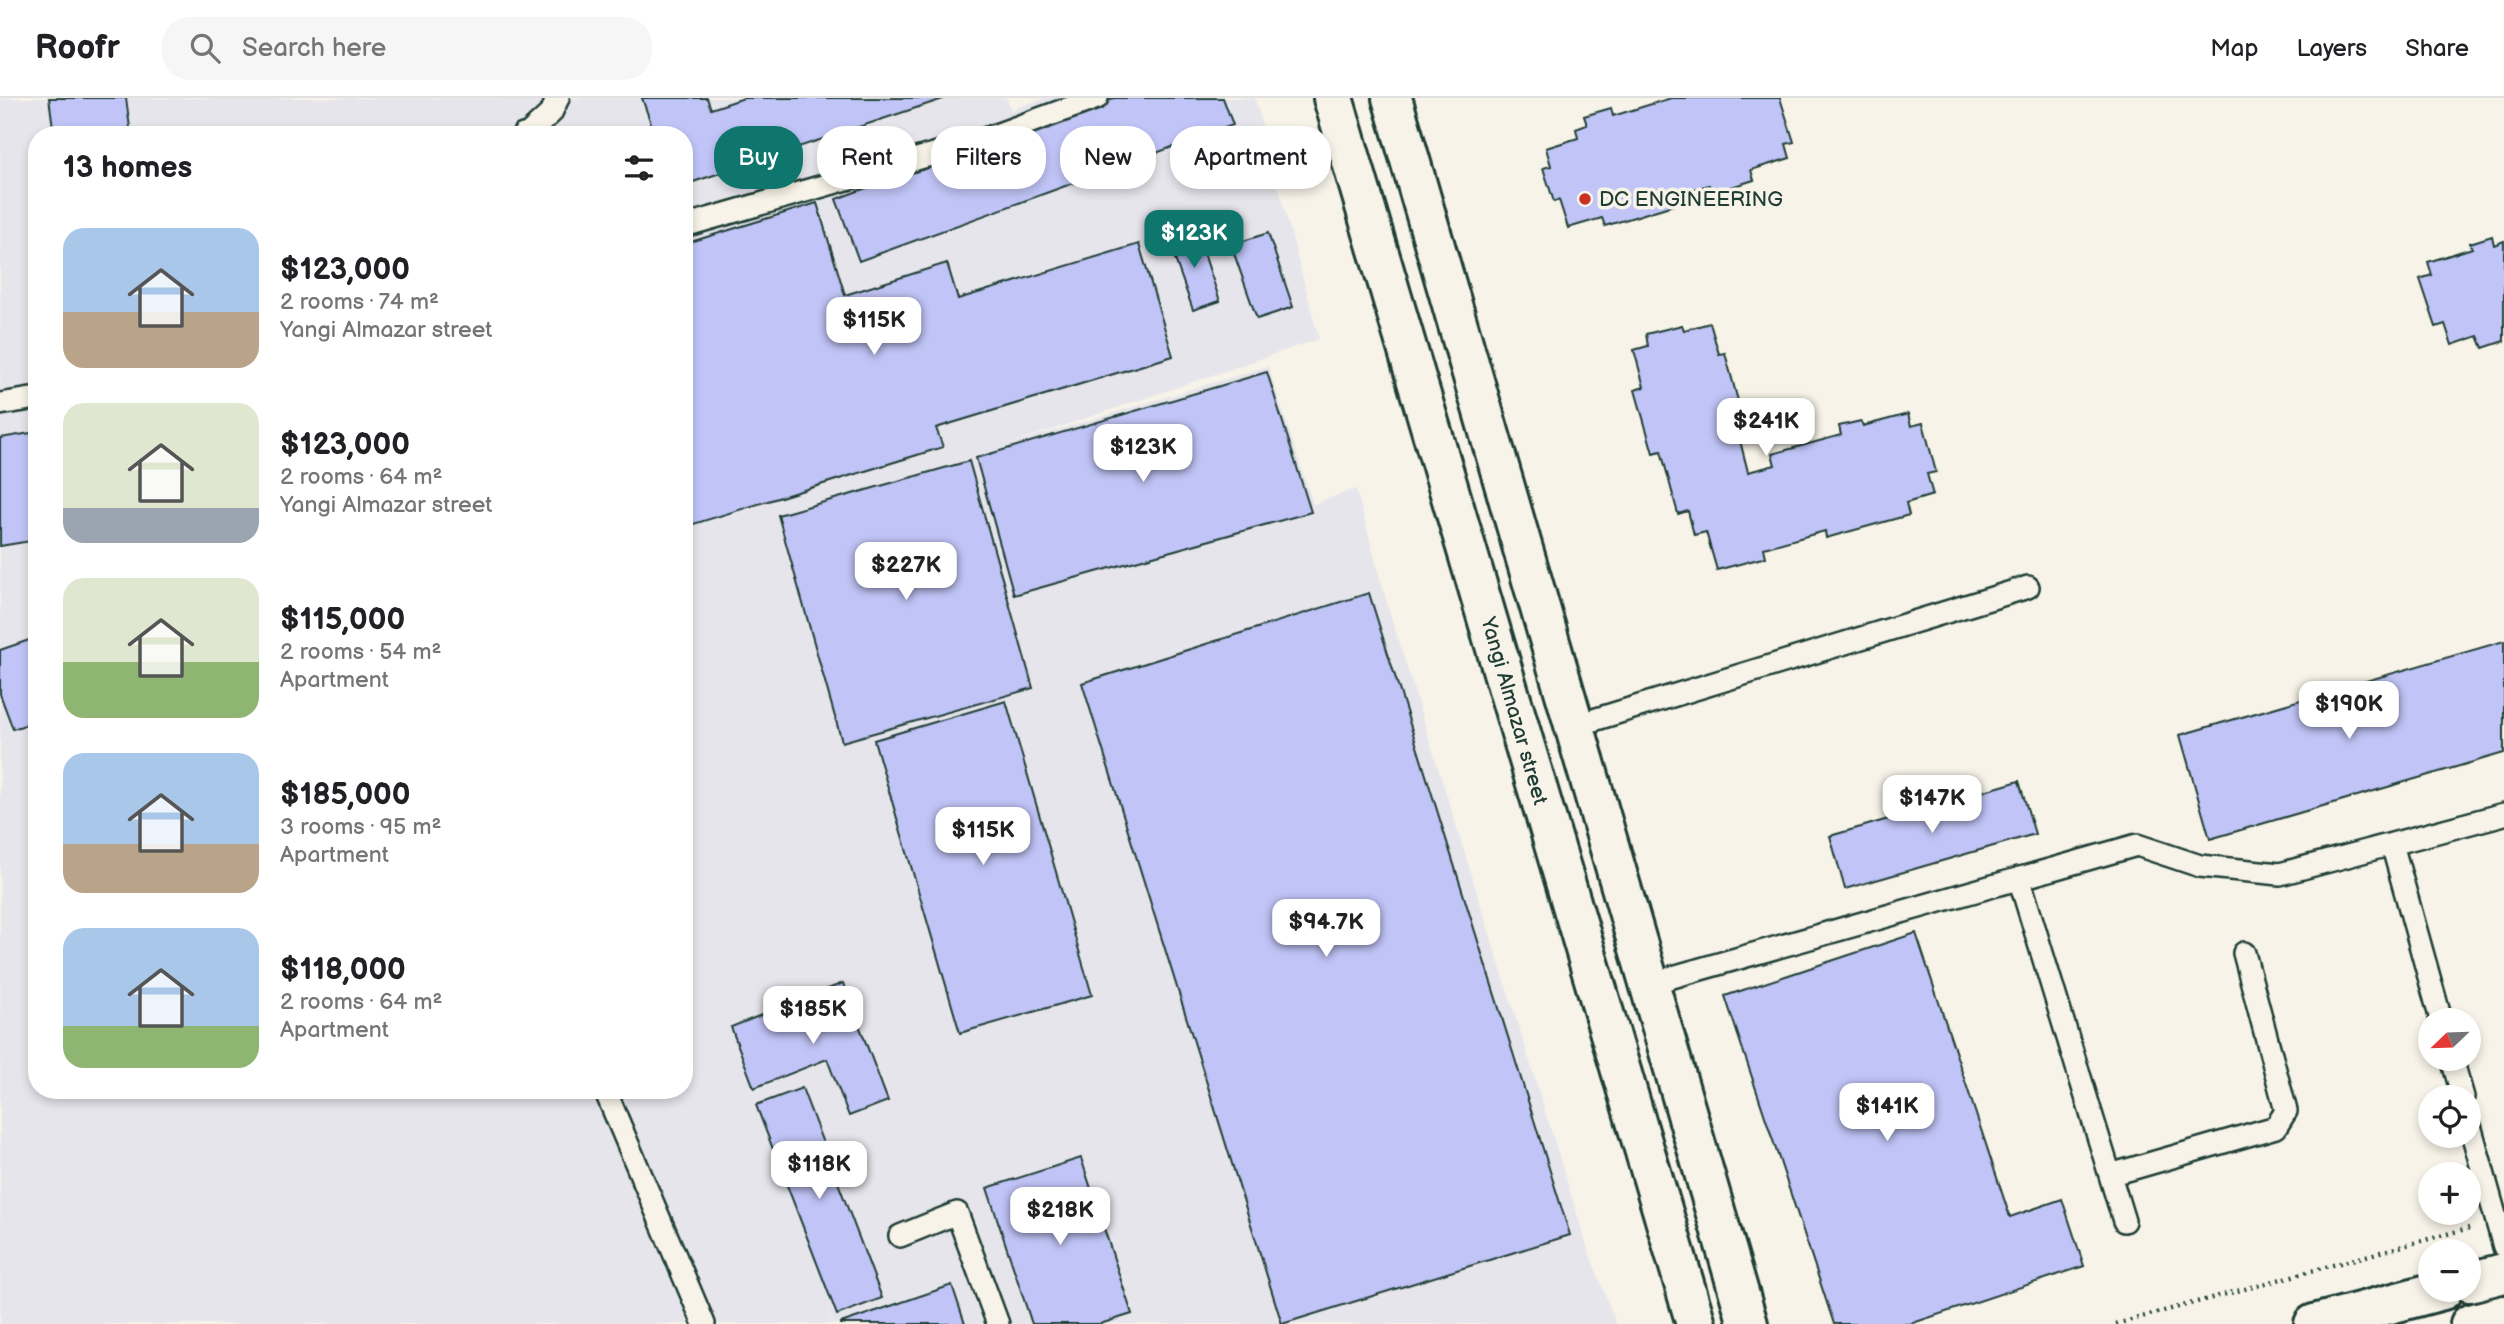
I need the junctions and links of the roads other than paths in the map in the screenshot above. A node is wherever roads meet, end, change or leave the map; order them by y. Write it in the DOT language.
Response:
graph roads {
  1 [pos="558,98"];
  2 [pos="1097,98"];
  3 [pos="1333,98"];
  4 [pos="1392,98"];
  5 [pos="537,126"];
  6 [pos="693,223"];
  7 [pos="28,399"];
  8 [pos="0,404"];
  9 [pos="2028,587"];
  10 [pos="1574,726"];
  11 [pos="2504,814"];
  12 [pos="2392,844"];
  13 [pos="2019,878"];
  14 [pos="2244,953"];
  15 [pos="1648,984"];
  16 [pos="2438,1008"];
  17 [pos="609,1099"];
  18 [pos="2476,1148"];
  19 [pos="2110,1175"];
  20 [pos="2124,1221"];
  21 [pos="900,1236"];
  22 [pos="2504,1247"];
  23 [pos="2504,1273"];
  24 [pos="2481,1279"];
  25 [pos="2418,1297"];
  26 [pos="2504,1315"];
  27 [pos="704,1324"];
  28 [pos="998,1324"];
  29 [pos="1696,1324"];
  30 [pos="1748,1324"];
  31 [pos="2314,1324"];
  32 [pos="2470,1324"];
  1 -- 5 [label="lane"];
  2 -- 6 [label="lane"];
  3 -- 29 [label="main road, Yangi Almazar street"];
  4 -- 10 [label="main road"];
  7 -- 8 [label="lane"];
  9 -- 10 [label="lane"];
  10 -- 15 [label="main road"];
  11 -- 12 [label="lane"];
  12 -- 13 [label="lane"];
  12 -- 16 [label="lane"];
  13 -- 15 [label="lane"];
  13 -- 19 [label="lane"];
  14 -- 19 [label="lane"];
  15 -- 30 [label="main road"];
  17 -- 27 [label="lane"];
  18 -- 22 [label="lane"];
  19 -- 20 [label="lane"];
  21 -- 28 [label="lane"];
  23 -- 24 [label="main road"];
  25 -- 31 [label="main road"];
  26 -- 32 [label="main road"];
}
